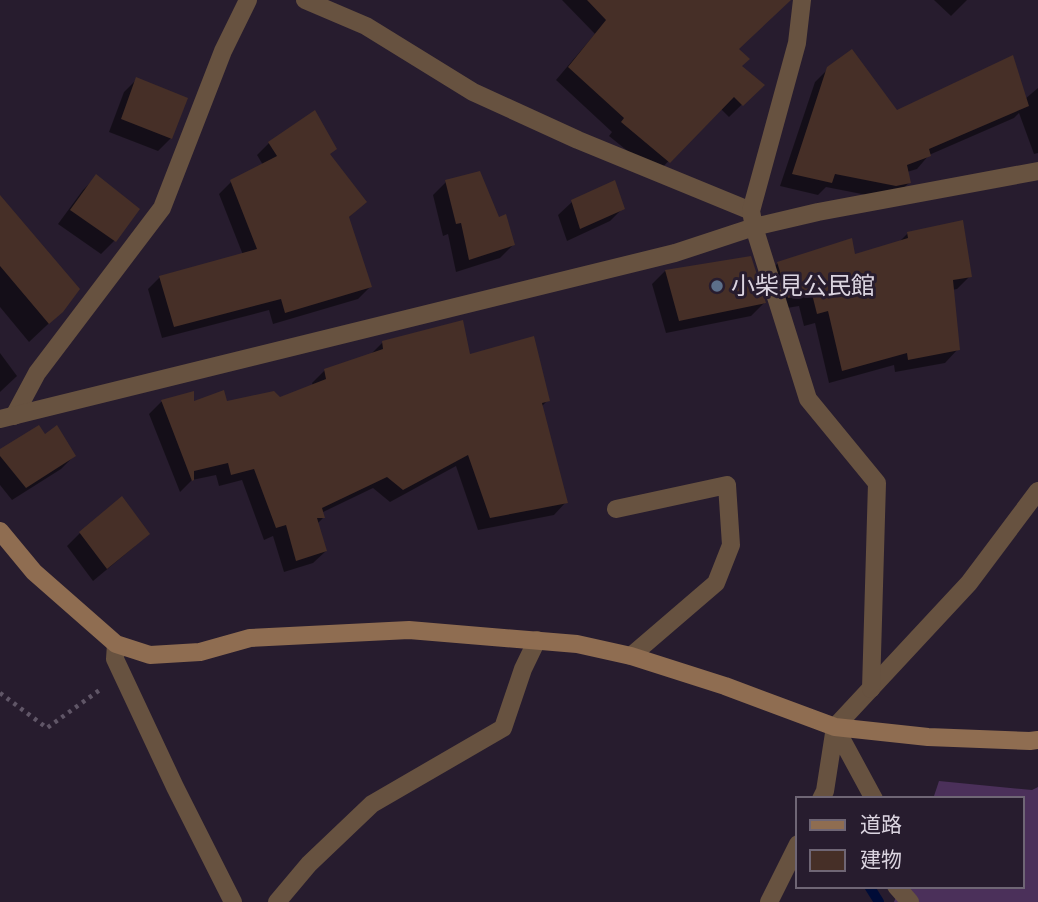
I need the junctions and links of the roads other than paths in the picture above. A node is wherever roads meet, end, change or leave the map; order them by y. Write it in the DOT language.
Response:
graph roads {
  1 [pos="248,0"];
  2 [pos="305,0"];
  3 [pos="802,0"];
  4 [pos="1038,171"];
  5 [pos="753,219"];
  6 [pos="7,418"];
  7 [pos="1038,491"];
  8 [pos="616,509"];
  9 [pos="0,531"];
  10 [pos="537,640"];
  11 [pos="116,644"];
  12 [pos="631,656"];
  13 [pos="871,689"];
  14 [pos="835,727"];
  15 [pos="1038,740"];
  16 [pos="822,797"];
  17 [pos="873,797"];
  18 [pos="796,848"];
  19 [pos="898,888"];
  20 [pos="233,902"];
  21 [pos="277,902"];
  22 [pos="769,902"];
  23 [pos="910,902"];
  1 -- 6 [label="street"];
  2 -- 5 [label="street"];
  3 -- 5 [label="street"];
  4 -- 5 [label="street"];
  5 -- 6 [label="street"];
  5 -- 13 [label="street"];
  7 -- 13 [label="street"];
  8 -- 12 [label="street"];
  9 -- 11 [label="street"];
  10 -- 11 [label="street"];
  10 -- 12 [label="street"];
  10 -- 21 [label="street"];
  11 -- 20 [label="street"];
  12 -- 14 [label="street"];
  13 -- 14 [label="street"];
  14 -- 15 [label="street"];
  14 -- 16 [label="street"];
  14 -- 17 [label="street"];
  18 -- 22 [label="street"];
  19 -- 23 [label="street"];
}
